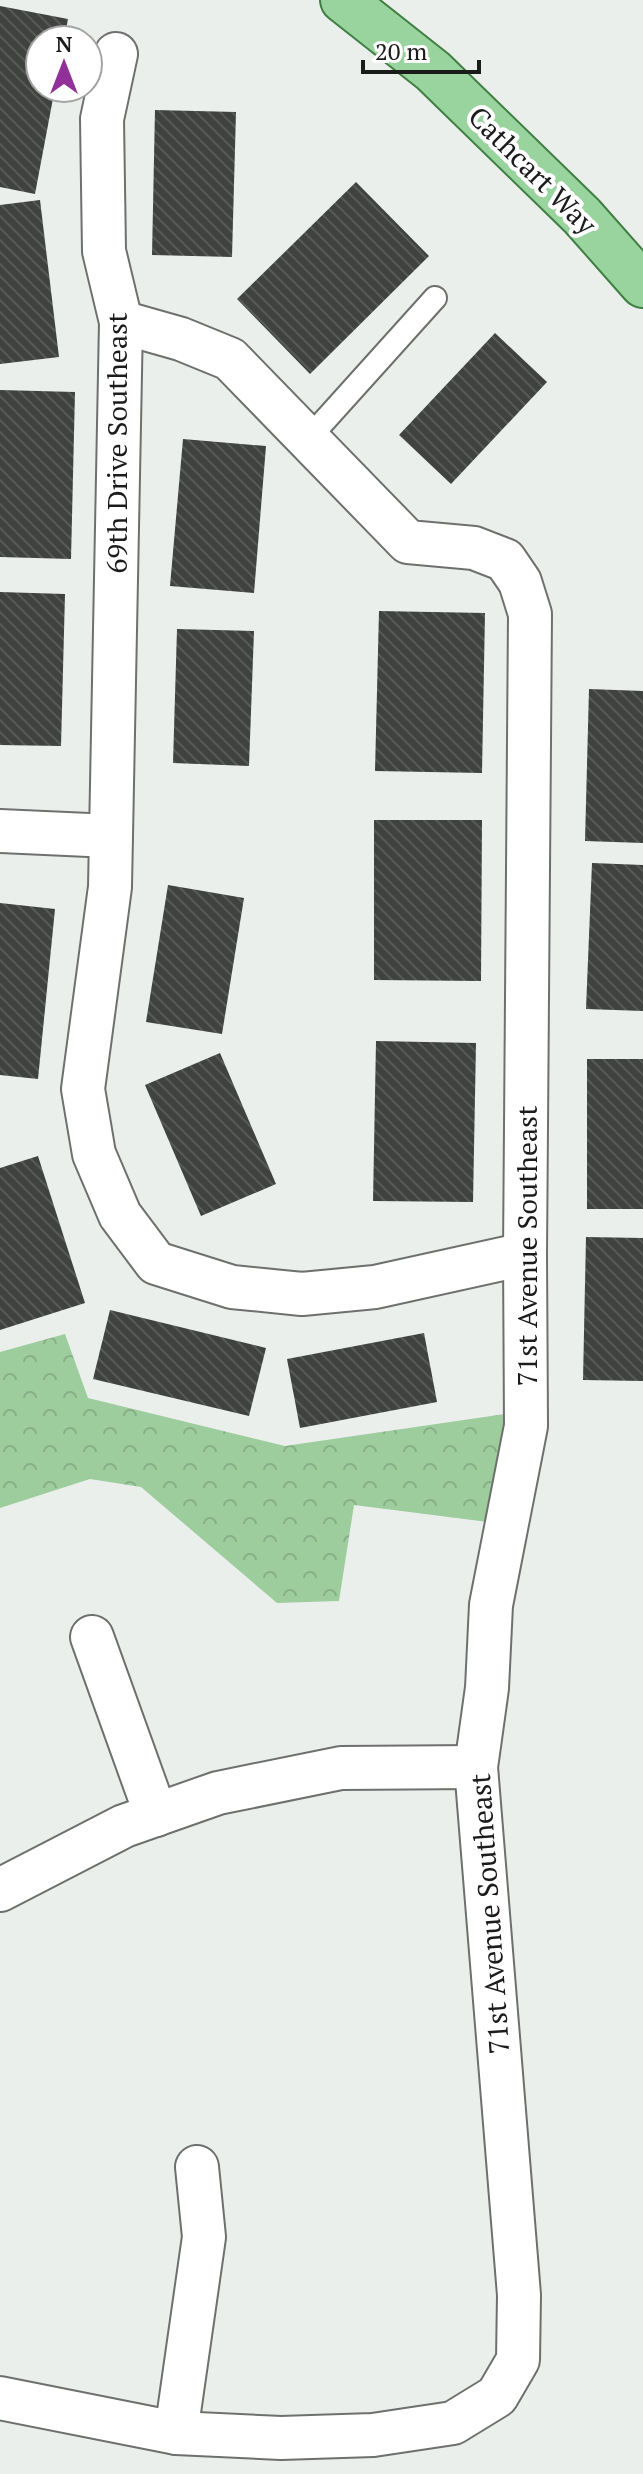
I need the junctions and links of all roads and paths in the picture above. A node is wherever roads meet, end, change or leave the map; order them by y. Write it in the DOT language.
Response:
graph roads {
  1 [pos="343,0"];
  2 [pos="116,54"];
  3 [pos="643,285"];
  4 [pos="435,298"];
  5 [pos="121,322"];
  6 [pos="308,439"];
  7 [pos="0,831"];
  8 [pos="111,836"];
  9 [pos="525,1254"];
  10 [pos="92,1637"];
  11 [pos="476,1767"];
  12 [pos="156,1815"];
  13 [pos="0,1890"];
  14 [pos="197,2167"];
  15 [pos="0,2398"];
  16 [pos="176,2433"];
  1 -- 3 [label="main road, Cathcart Way"];
  2 -- 5 [label="street, 69th Drive Southeast"];
  4 -- 6 [label="lane"];
  5 -- 6 [label="street, 71st Avenue Southeast"];
  5 -- 8 [label="street, 69th Drive Southeast"];
  6 -- 9 [label="street, 71st Avenue Southeast"];
  7 -- 8 [label="street"];
  8 -- 9 [label="street, 69th Drive Southeast"];
  9 -- 11 [label="street, 71st Avenue Southeast"];
  10 -- 12 [label="street"];
  11 -- 12 [label="street"];
  11 -- 16 [label="street, 71st Avenue Southeast"];
  12 -- 13 [label="street"];
  14 -- 16 [label="street"];
  15 -- 16 [label="street"];
}
